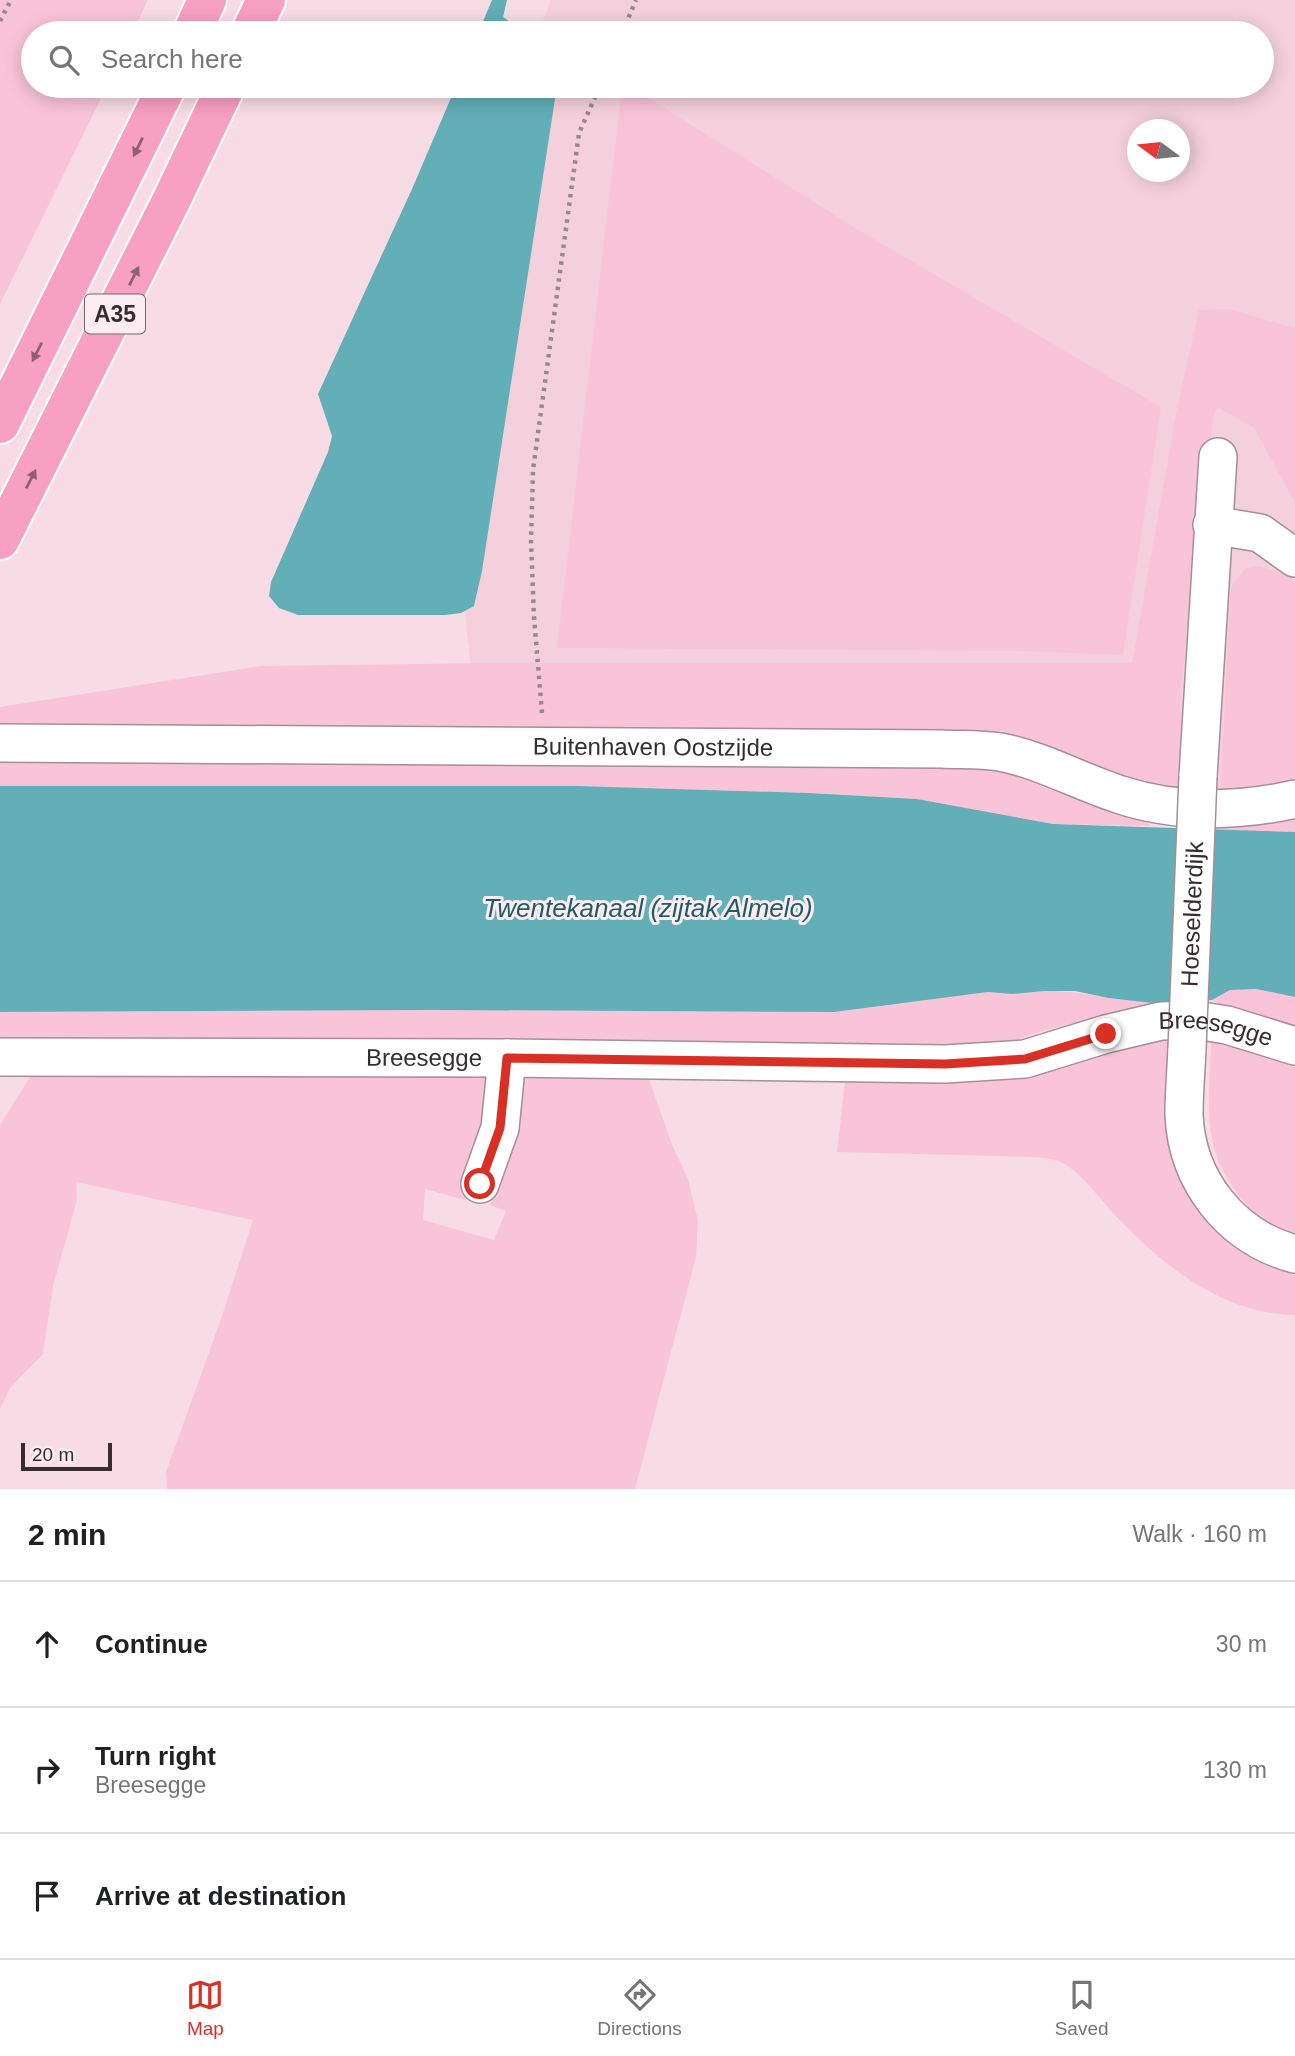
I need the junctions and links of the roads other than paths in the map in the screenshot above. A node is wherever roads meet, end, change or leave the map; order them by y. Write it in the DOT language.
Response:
graph roads {
  1 [pos="207,0"];
  2 [pos="266,0"];
  3 [pos="197,21"];
  4 [pos="256,21"];
  5 [pos="161,98"];
  6 [pos="220,98"];
  7 [pos="0,424"];
  8 [pos="1218,457"];
  9 [pos="1212,525"];
  10 [pos="0,540"];
  11 [pos="1295,558"];
  12 [pos="0,743"];
  13 [pos="1295,799"];
  14 [pos="1295,1046"];
  15 [pos="507,1058"];
  16 [pos="2,1062"];
  17 [pos="480,1184"];
  18 [pos="1295,1254"];
  1 -- 3 [label="highway"];
  2 -- 4 [label="highway"];
  5 -- 7 [label="highway, A35, one-way"];
  10 -- 6 [label="highway, A35, one-way"];
  8 -- 9 [label="street, Hoeselderdijk"];
  9 -- 11 [label="street"];
  9 -- 18 [label="street, Hoeselderdijk, bridge"];
  12 -- 13 [label="street, Buitenhaven Oostzijde"];
  14 -- 15 [label="street, Breesegge"];
  15 -- 16 [label="street, Breesegge"];
  15 -- 17 [label="street"];
}
